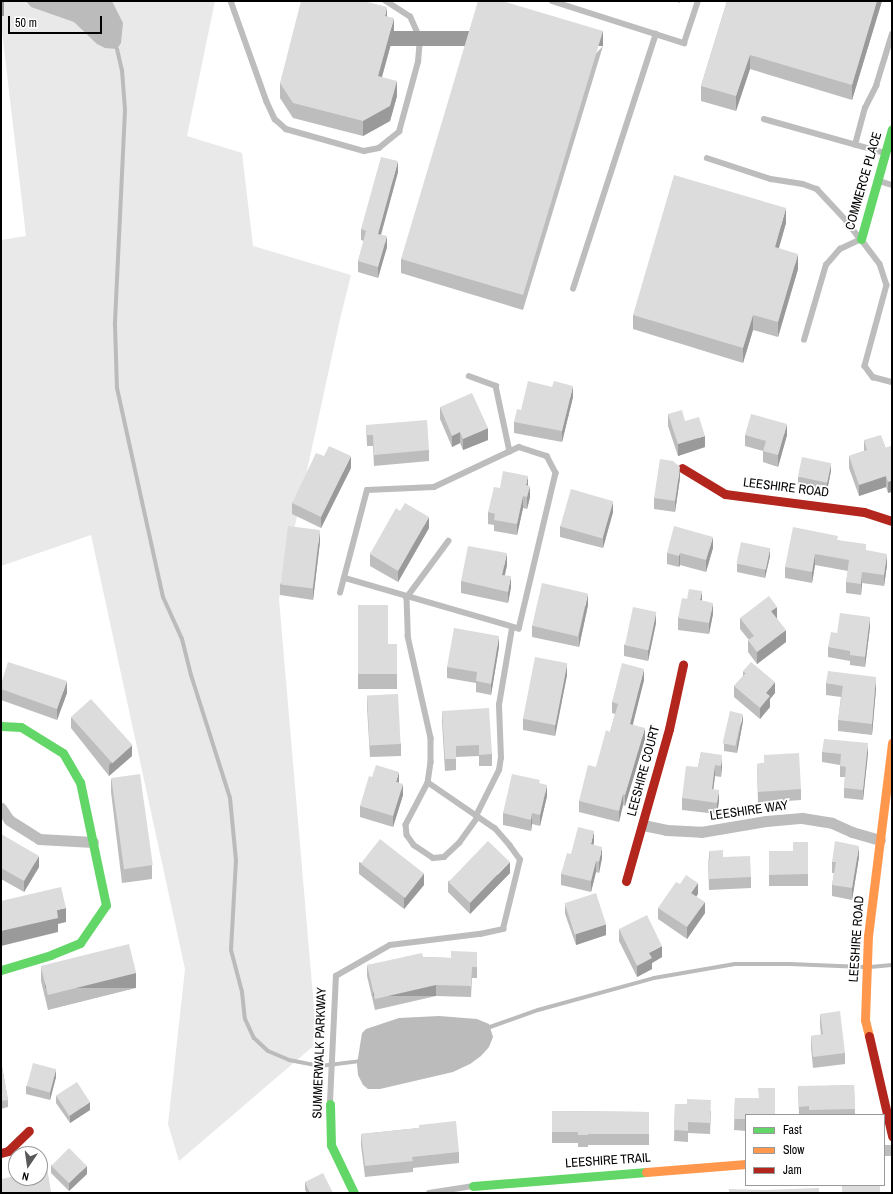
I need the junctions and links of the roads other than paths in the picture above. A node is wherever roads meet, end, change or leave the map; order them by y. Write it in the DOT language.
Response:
graph roads {
  1 [pos="232,1"];
  2 [pos="385,1"];
  3 [pos="552,1"];
  4 [pos="698,1"];
  5 [pos="656,34"];
  6 [pos="892,34"];
  7 [pos="764,119"];
  8 [pos="892,129"];
  9 [pos="855,145"];
  10 [pos="885,153"];
  11 [pos="707,158"];
  12 [pos="877,180"];
  13 [pos="892,185"];
  14 [pos="861,239"];
  15 [pos="573,289"];
  16 [pos="804,340"];
  17 [pos="469,376"];
  18 [pos="892,382"];
  19 [pos="510,452"];
  20 [pos="682,468"];
  21 [pos="892,521"];
  22 [pos="449,541"];
  23 [pos="344,578"];
  24 [pos="340,593"];
  25 [pos="408,598"];
  26 [pos="512,628"];
  27 [pos="683,665"];
  28 [pos="1,726"];
  29 [pos="892,742"];
  30 [pos="428,783"];
  31 [pos="1,808"];
  32 [pos="477,817"];
  33 [pos="643,825"];
  34 [pos="880,840"];
  35 [pos="93,842"];
  36 [pos="626,881"];
  37 [pos="1,970"];
  38 [pos="330,1104"];
  39 [pos="29,1131"];
  40 [pos="892,1136"];
  41 [pos="1,1153"];
  42 [pos="745,1164"];
  43 [pos="473,1186"];
  44 [pos="354,1193"];
  45 [pos="429,1193"];
  1 -- 2 [label="lane"];
  3 -- 5 [label="lane"];
  4 -- 5 [label="lane"];
  5 -- 15 [label="lane"];
  6 -- 9 [label="lane"];
  7 -- 9 [label="lane"];
  8 -- 10 [label="street, COMMERCE PLACE"];
  9 -- 10 [label="lane"];
  10 -- 12 [label="street, COMMERCE PLACE"];
  11 -- 14 [label="lane"];
  12 -- 13 [label="lane"];
  12 -- 14 [label="street, COMMERCE PLACE"];
  14 -- 16 [label="lane"];
  14 -- 18 [label="lane"];
  17 -- 19 [label="lane"];
  19 -- 23 [label="lane"];
  19 -- 26 [label="lane"];
  20 -- 21 [label="street, LEESHIRE ROAD"];
  22 -- 25 [label="lane"];
  23 -- 24 [label="lane"];
  23 -- 25 [label="lane"];
  25 -- 26 [label="lane"];
  25 -- 30 [label="lane"];
  26 -- 32 [label="lane"];
  27 -- 33 [label="street, LEESHIRE COURT"];
  28 -- 35 [label="street"];
  29 -- 34 [label="street, LEESHIRE ROAD"];
  30 -- 32 [label="lane, SUMMERWALK PARKWAY"];
  30 -- 32 [label="lane"];
  31 -- 35 [label="street"];
  32 -- 38 [label="lane, SUMMERWALK PARKWAY"];
  33 -- 34 [label="street, LEESHIRE WAY"];
  33 -- 36 [label="street, LEESHIRE COURT"];
  34 -- 40 [label="street, LEESHIRE ROAD"];
  35 -- 37 [label="street"];
  38 -- 44 [label="street, SUMMERWALK PARKWAY"];
  39 -- 41 [label="street"];
  42 -- 43 [label="street, LEESHIRE TRAIL"];
  43 -- 45 [label="lane"];
}
